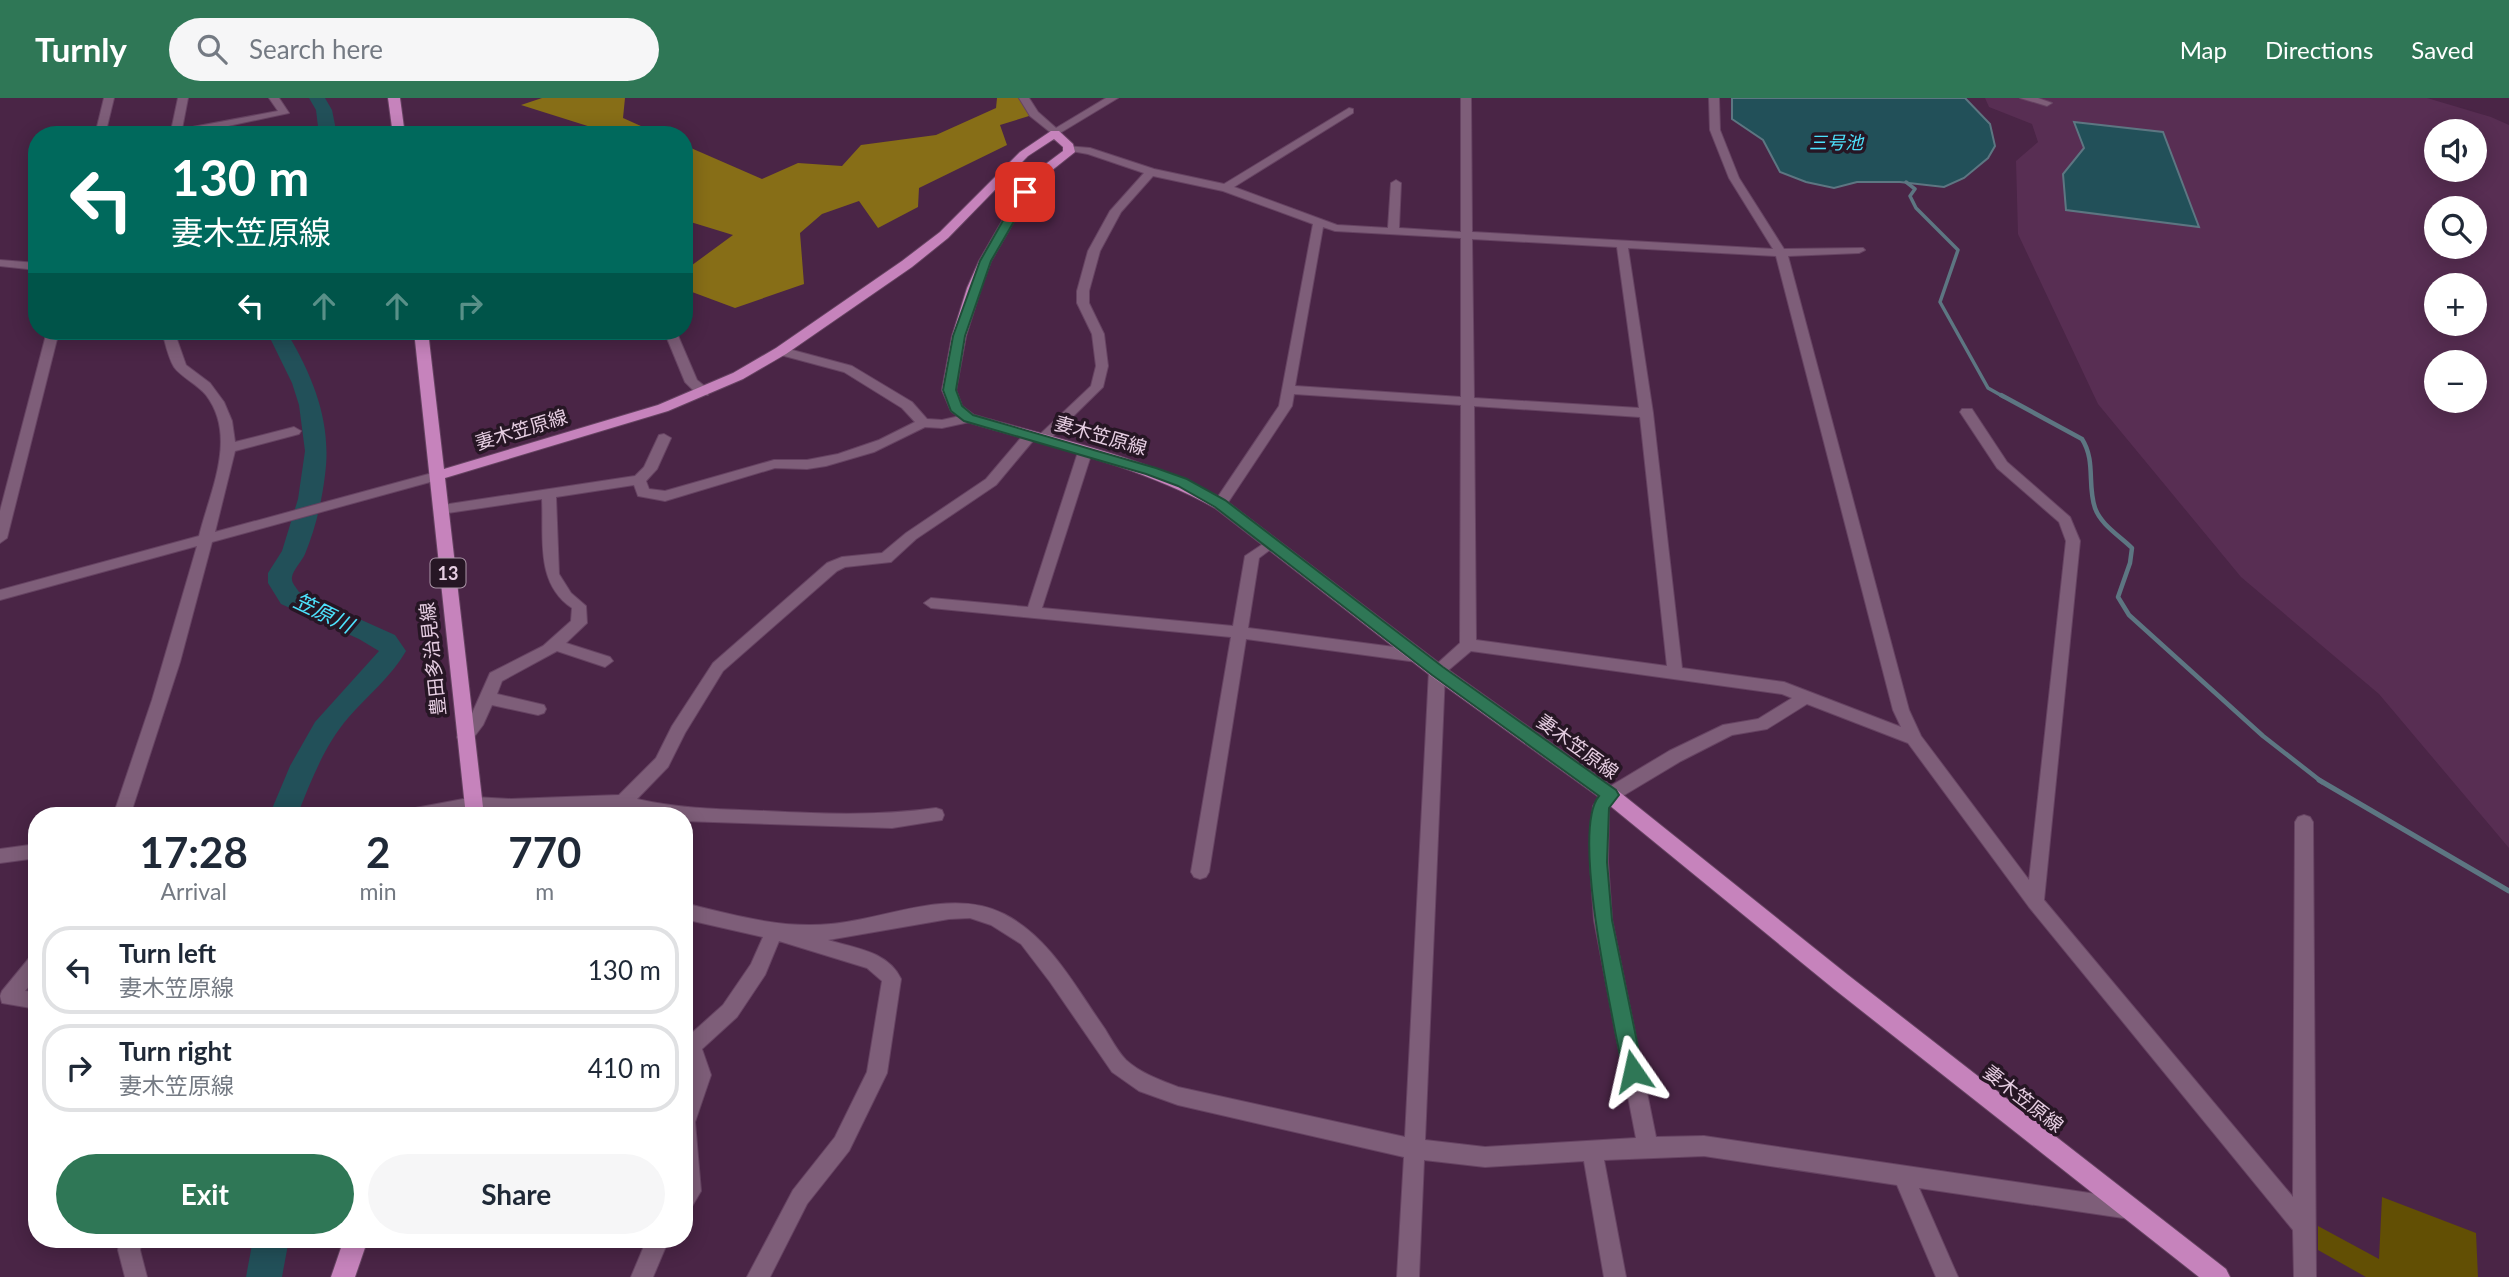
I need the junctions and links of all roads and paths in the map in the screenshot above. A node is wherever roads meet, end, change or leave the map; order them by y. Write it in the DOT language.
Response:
graph roads {
  1 [pos="109,98"];
  2 [pos="183,98"];
  3 [pos="274,98"];
  4 [pos="394,98"];
  5 [pos="1024,98"];
  6 [pos="1113,98"];
  7 [pos="1466,98"];
  8 [pos="1714,98"];
  9 [pos="2025,98"];
  10 [pos="2047,103"];
  11 [pos="1349,111"];
  12 [pos="102,126"];
  13 [pos="174,126"];
  14 [pos="226,126"];
  15 [pos="398,126"];
  16 [pos="1055,134"];
  17 [pos="1070,148"];
  18 [pos="1152,172"];
  19 [pos="1396,183"];
  20 [pos="1226,188"];
  21 [pos="1318,224"];
  22 [pos="1393,232"];
  23 [pos="1465,235"];
  24 [pos="1622,244"];
  25 [pos="1859,250"];
  26 [pos="1781,253"];
  27 [pos="0,263"];
  28 [pos="28,266"];
  29 [pos="51,340"];
  30 [pos="171,340"];
  31 [pos="422,340"];
  32 [pos="674,340"];
  33 [pos="781,351"];
  34 [pos="1288,390"];
  35 [pos="703,392"];
  36 [pos="1467,400"];
  37 [pos="1967,412"];
  38 [pos="1646,414"];
  39 [pos="969,418"];
  40 [pos="923,423"];
  41 [pos="294,431"];
  42 [pos="664,438"];
  43 [pos="1036,438"];
  44 [pos="228,448"];
  45 [pos="1085,452"];
  46 [pos="436,476"];
  47 [pos="639,481"];
  48 [pos="549,493"];
  49 [pos="1220,504"];
  50 [pos="441,509"];
  51 [pos="0,538"];
  52 [pos="206,539"];
  53 [pos="1272,543"];
  54 [pos="0,595"];
  55 [pos="931,603"];
  56 [pos="1033,613"];
  57 [pos="1239,632"];
  58 [pos="555,645"];
  59 [pos="1468,645"];
  60 [pos="1417,656"];
  61 [pos="605,661"];
  62 [pos="1437,671"];
  63 [pos="1675,672"];
  64 [pos="1807,696"];
  65 [pos="487,698"];
  66 [pos="538,709"];
  67 [pos="465,737"];
  68 [pos="1914,739"];
  69 [pos="1610,795"];
  70 [pos="623,802"];
  71 [pos="124,807"];
  72 [pos="475,807"];
  73 [pos="502,807"];
  74 [pos="642,807"];
  75 [pos="936,815"];
  76 [pos="693,816"];
  77 [pos="2304,822"];
  78 [pos="28,852"];
  79 [pos="0,856"];
  80 [pos="1200,872"];
  81 [pos="2035,902"];
  82 [pos="693,913"];
  83 [pos="774,932"];
  84 [pos="28,974"];
  85 [pos="28,1000"];
  86 [pos="693,1044"];
  87 [pos="693,1052"];
  88 [pos="693,1099"];
  89 [pos="1648,1147"];
  90 [pos="1413,1149"];
  91 [pos="1592,1150"];
  92 [pos="1904,1176"];
  93 [pos="2134,1210"];
  94 [pos="2303,1226"];
  95 [pos="129,1248"];
  96 [pos="353,1248"];
  97 [pos="654,1248"];
  98 [pos="2215,1276"];
  99 [pos="136,1277"];
  100 [pos="343,1277"];
  101 [pos="642,1277"];
  102 [pos="758,1277"];
  103 [pos="1408,1277"];
  104 [pos="1615,1277"];
  105 [pos="1947,1277"];
  106 [pos="2305,1277"];
  1 -- 12 [label="street"];
  2 -- 13 [label="street"];
  3 -- 14 [label="street"];
  4 -- 15 [label="main road"];
  5 -- 16 [label="street"];
  6 -- 16 [label="street"];
  7 -- 23 [label="street"];
  8 -- 26 [label="street"];
  9 -- 10 [label="street"];
  11 -- 20 [label="street"];
  16 -- 17 [label="main road"];
  16 -- 33 [label="main road, 妻木笠原線"];
  17 -- 18 [label="street"];
  17 -- 39 [label="main road"];
  18 -- 20 [label="street"];
  18 -- 43 [label="street"];
  19 -- 22 [label="street"];
  20 -- 21 [label="street"];
  21 -- 22 [label="street"];
  21 -- 34 [label="street"];
  22 -- 23 [label="street"];
  23 -- 24 [label="street"];
  23 -- 36 [label="street"];
  24 -- 26 [label="street"];
  24 -- 38 [label="street"];
  25 -- 26 [label="street"];
  26 -- 68 [label="street"];
  27 -- 28 [label="street"];
  29 -- 51 [label="street"];
  30 -- 44 [label="street"];
  31 -- 46 [label="main road, 豊田多治見線 / 13"];
  32 -- 35 [label="street"];
  33 -- 35 [label="main road, 妻木笠原線"];
  33 -- 40 [label="street"];
  34 -- 36 [label="street"];
  34 -- 49 [label="street"];
  35 -- 46 [label="main road, 妻木笠原線"];
  36 -- 38 [label="street"];
  36 -- 59 [label="street"];
  37 -- 81 [label="street"];
  38 -- 63 [label="street"];
  39 -- 40 [label="street"];
  39 -- 43 [label="main road, 妻木笠原線"];
  40 -- 47 [label="street"];
  41 -- 44 [label="street"];
  42 -- 47 [label="street"];
  43 -- 45 [label="main road, 妻木笠原線"];
  43 -- 70 [label="street"];
  44 -- 52 [label="street"];
  45 -- 49 [label="main road, 妻木笠原線"];
  45 -- 56 [label="street"];
  46 -- 50 [label="main road, 豊田多治見線 / 13"];
  46 -- 52 [label="street"];
  47 -- 48 [label="street"];
  48 -- 50 [label="street"];
  48 -- 58 [label="street"];
  49 -- 53 [label="main road, 妻木笠原線"];
  50 -- 67 [label="main road, 豊田多治見線 / 13"];
  52 -- 54 [label="street"];
  52 -- 71 [label="street"];
  53 -- 57 [label="street"];
  53 -- 60 [label="main road, 妻木笠原線"];
  55 -- 56 [label="street"];
  56 -- 57 [label="street"];
  57 -- 60 [label="street"];
  57 -- 80 [label="street"];
  58 -- 61 [label="street"];
  58 -- 65 [label="street"];
  59 -- 62 [label="street"];
  59 -- 63 [label="street"];
  60 -- 62 [label="main road, 妻木笠原線"];
  62 -- 69 [label="main road, 妻木笠原線"];
  62 -- 90 [label="street"];
  63 -- 64 [label="street"];
  64 -- 68 [label="street"];
  64 -- 69 [label="street"];
  65 -- 66 [label="street"];
  65 -- 67 [label="street"];
  67 -- 72 [label="main road, 豊田多治見線 / 13"];
  68 -- 81 [label="street"];
  69 -- 89 [label="street"];
  69 -- 93 [label="main road, 妻木笠原線"];
  70 -- 73 [label="street"];
  70 -- 74 [label="street"];
  75 -- 76 [label="street"];
  77 -- 94 [label="street"];
  78 -- 79 [label="street"];
  81 -- 94 [label="street"];
  82 -- 83 [label="street"];
  83 -- 86 [label="street"];
  83 -- 90 [label="street"];
  83 -- 102 [label="street"];
  84 -- 85 [label="street"];
  87 -- 88 [label="street"];
  89 -- 91 [label="street"];
  89 -- 92 [label="street"];
  90 -- 91 [label="street"];
  90 -- 103 [label="street"];
  91 -- 104 [label="street"];
  92 -- 93 [label="street"];
  92 -- 105 [label="street"];
  93 -- 98 [label="main road, 妻木笠原線"];
  94 -- 106 [label="street"];
  95 -- 99 [label="street"];
  96 -- 100 [label="main road"];
  97 -- 101 [label="street"];
}
